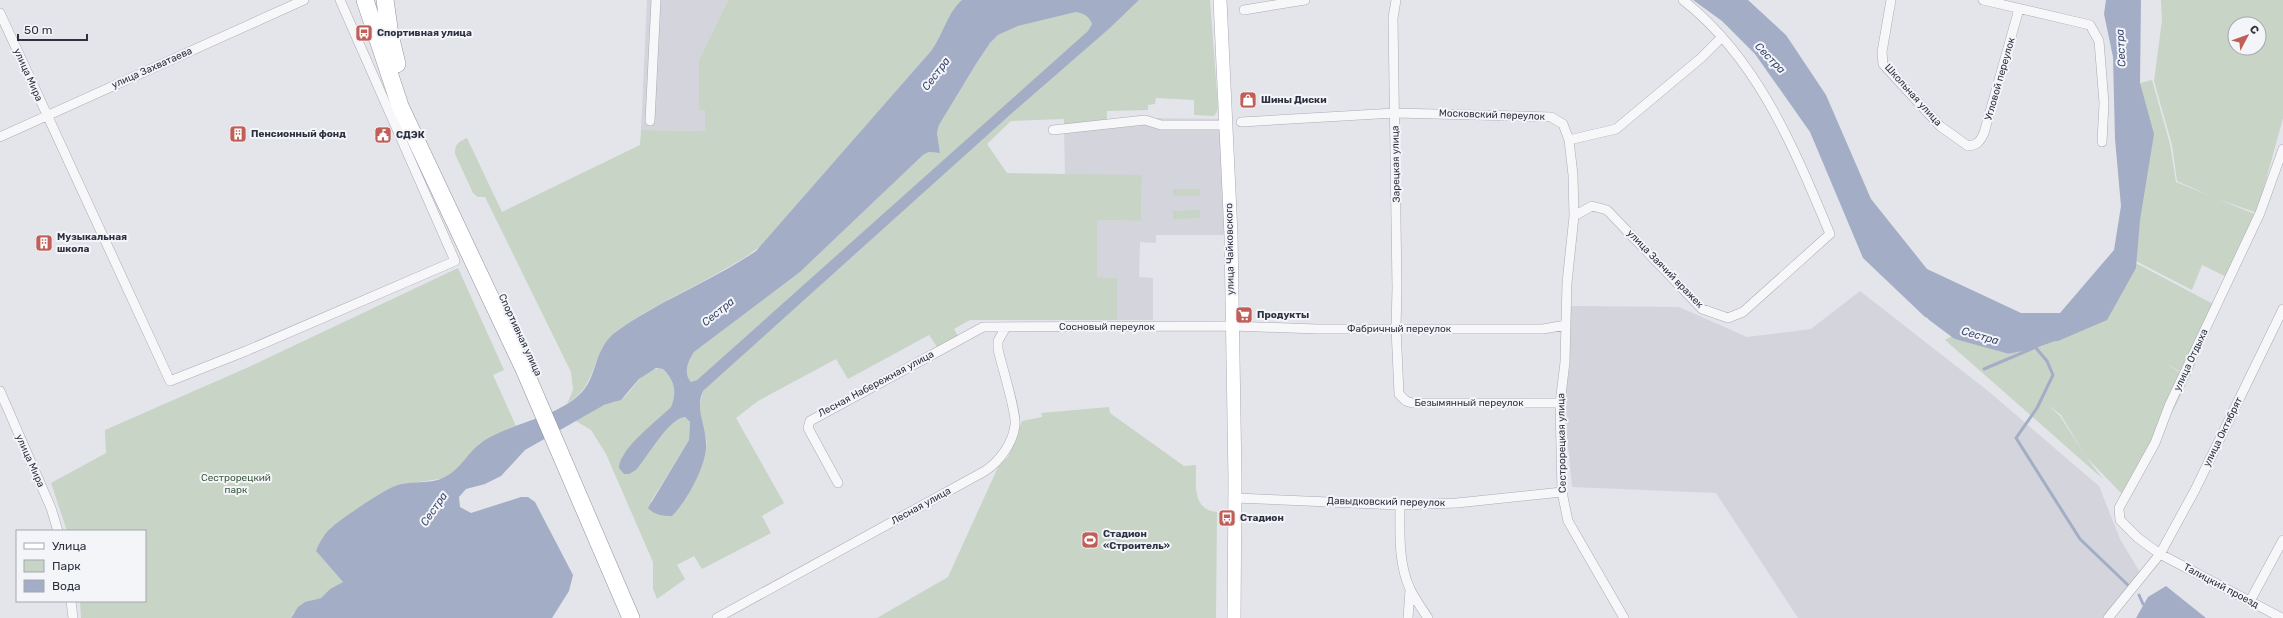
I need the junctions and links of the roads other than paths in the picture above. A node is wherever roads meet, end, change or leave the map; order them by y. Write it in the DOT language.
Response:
graph roads {
  1 [pos="304,0"];
  2 [pos="340,0"];
  3 [pos="365,0"];
  4 [pos="385,0"];
  5 [pos="656,0"];
  6 [pos="1305,0"];
  7 [pos="1396,0"];
  8 [pos="1683,0"];
  9 [pos="1891,0"];
  10 [pos="1983,0"];
  11 [pos="1220,5"];
  12 [pos="2019,9"];
  13 [pos="1244,10"];
  14 [pos="0,13"];
  15 [pos="1722,36"];
  16 [pos="389,57"];
  17 [pos="1395,113"];
  18 [pos="46,116"];
  19 [pos="650,121"];
  20 [pos="1241,122"];
  21 [pos="1226,126"];
  22 [pos="1053,130"];
  23 [pos="0,137"];
  24 [pos="1569,140"];
  25 [pos="2102,142"];
  26 [pos="1975,145"];
  27 [pos="2283,149"];
  28 [pos="1574,216"];
  29 [pos="2283,309"];
  30 [pos="1566,325"];
  31 [pos="1232,326"];
  32 [pos="983,327"];
  33 [pos="1006,327"];
  34 [pos="1396,328"];
  35 [pos="0,391"];
  36 [pos="1560,403"];
  37 [pos="576,473"];
  38 [pos="838,483"];
  39 [pos="1562,492"];
  40 [pos="1235,498"];
  41 [pos="1400,504"];
  42 [pos="58,530"];
  43 [pos="2283,540"];
  44 [pos="2160,554"];
  45 [pos="1410,590"];
  46 [pos="71,602"];
  47 [pos="2250,602"];
  48 [pos="73,618"];
  49 [pos="631,618"];
  50 [pos="643,618"];
  51 [pos="718,618"];
  52 [pos="1234,618"];
  53 [pos="1408,618"];
  54 [pos="1428,618"];
  55 [pos="1624,618"];
  56 [pos="2108,618"];
  57 [pos="2282,618"];
  1 -- 18 [label="street, улица Захватаева"];
  2 -- 18 [label="street, улица Мира"];
  3 -- 16 [label="highway"];
  4 -- 16 [label="highway"];
  5 -- 19 [label="street"];
  6 -- 13 [label="street"];
  7 -- 17 [label="street, Зарецкая улица"];
  8 -- 15 [label="street"];
  9 -- 26 [label="street, Школьная улица"];
  10 -- 12 [label="street"];
  11 -- 21 [label="street, улица Чайковского"];
  12 -- 25 [label="street"];
  12 -- 26 [label="street, Угловой переулок"];
  14 -- 18 [label="street, улица Мира"];
  15 -- 24 [label="street"];
  15 -- 28 [label="street, улица Заячий вражек"];
  16 -- 37 [label="highway, Спортивная улица"];
  17 -- 20 [label="street, Московский переулок"];
  17 -- 24 [label="street, Московский переулок"];
  17 -- 34 [label="street, Зарецкая улица"];
  18 -- 23 [label="street, улица Захватаева"];
  21 -- 22 [label="street"];
  21 -- 31 [label="street, улица Чайковского"];
  24 -- 28 [label="street, Московский переулок"];
  27 -- 44 [label="street, улица Отдыха"];
  28 -- 30 [label="street, Московский переулок"];
  29 -- 44 [label="street, улица Октябрят"];
  30 -- 34 [label="street, Фабричный переулок"];
  30 -- 36 [label="street, Сестрорецкая улица"];
  31 -- 33 [label="street, Сосновый переулок"];
  31 -- 34 [label="street, Фабричный переулок"];
  31 -- 40 [label="street, улица Чайковского"];
  32 -- 33 [label="street, Сосновый переулок"];
  32 -- 38 [label="street, Лесная Набережная улица"];
  33 -- 51 [label="street, Лесная улица"];
  34 -- 36 [label="street, Безымянный переулок"];
  35 -- 42 [label="street, улица Мира"];
  36 -- 39 [label="street, Сестрорецкая улица"];
  37 -- 49 [label="highway, Спортивная улица"];
  37 -- 50 [label="highway, Спортивная улица"];
  39 -- 41 [label="street, Давыдковский переулок"];
  39 -- 55 [label="street, Сестрорецкая улица"];
  40 -- 41 [label="street, Давыдковский переулок"];
  40 -- 52 [label="street, улица Чайковского"];
  41 -- 45 [label="street"];
  43 -- 47 [label="street"];
  44 -- 47 [label="street, Талицкий проезд"];
  44 -- 56 [label="street, улица Октябрят"];
  45 -- 53 [label="street"];
  45 -- 54 [label="street"];
  46 -- 48 [label="street"];
  47 -- 57 [label="street, Талицкий проезд"];
}
